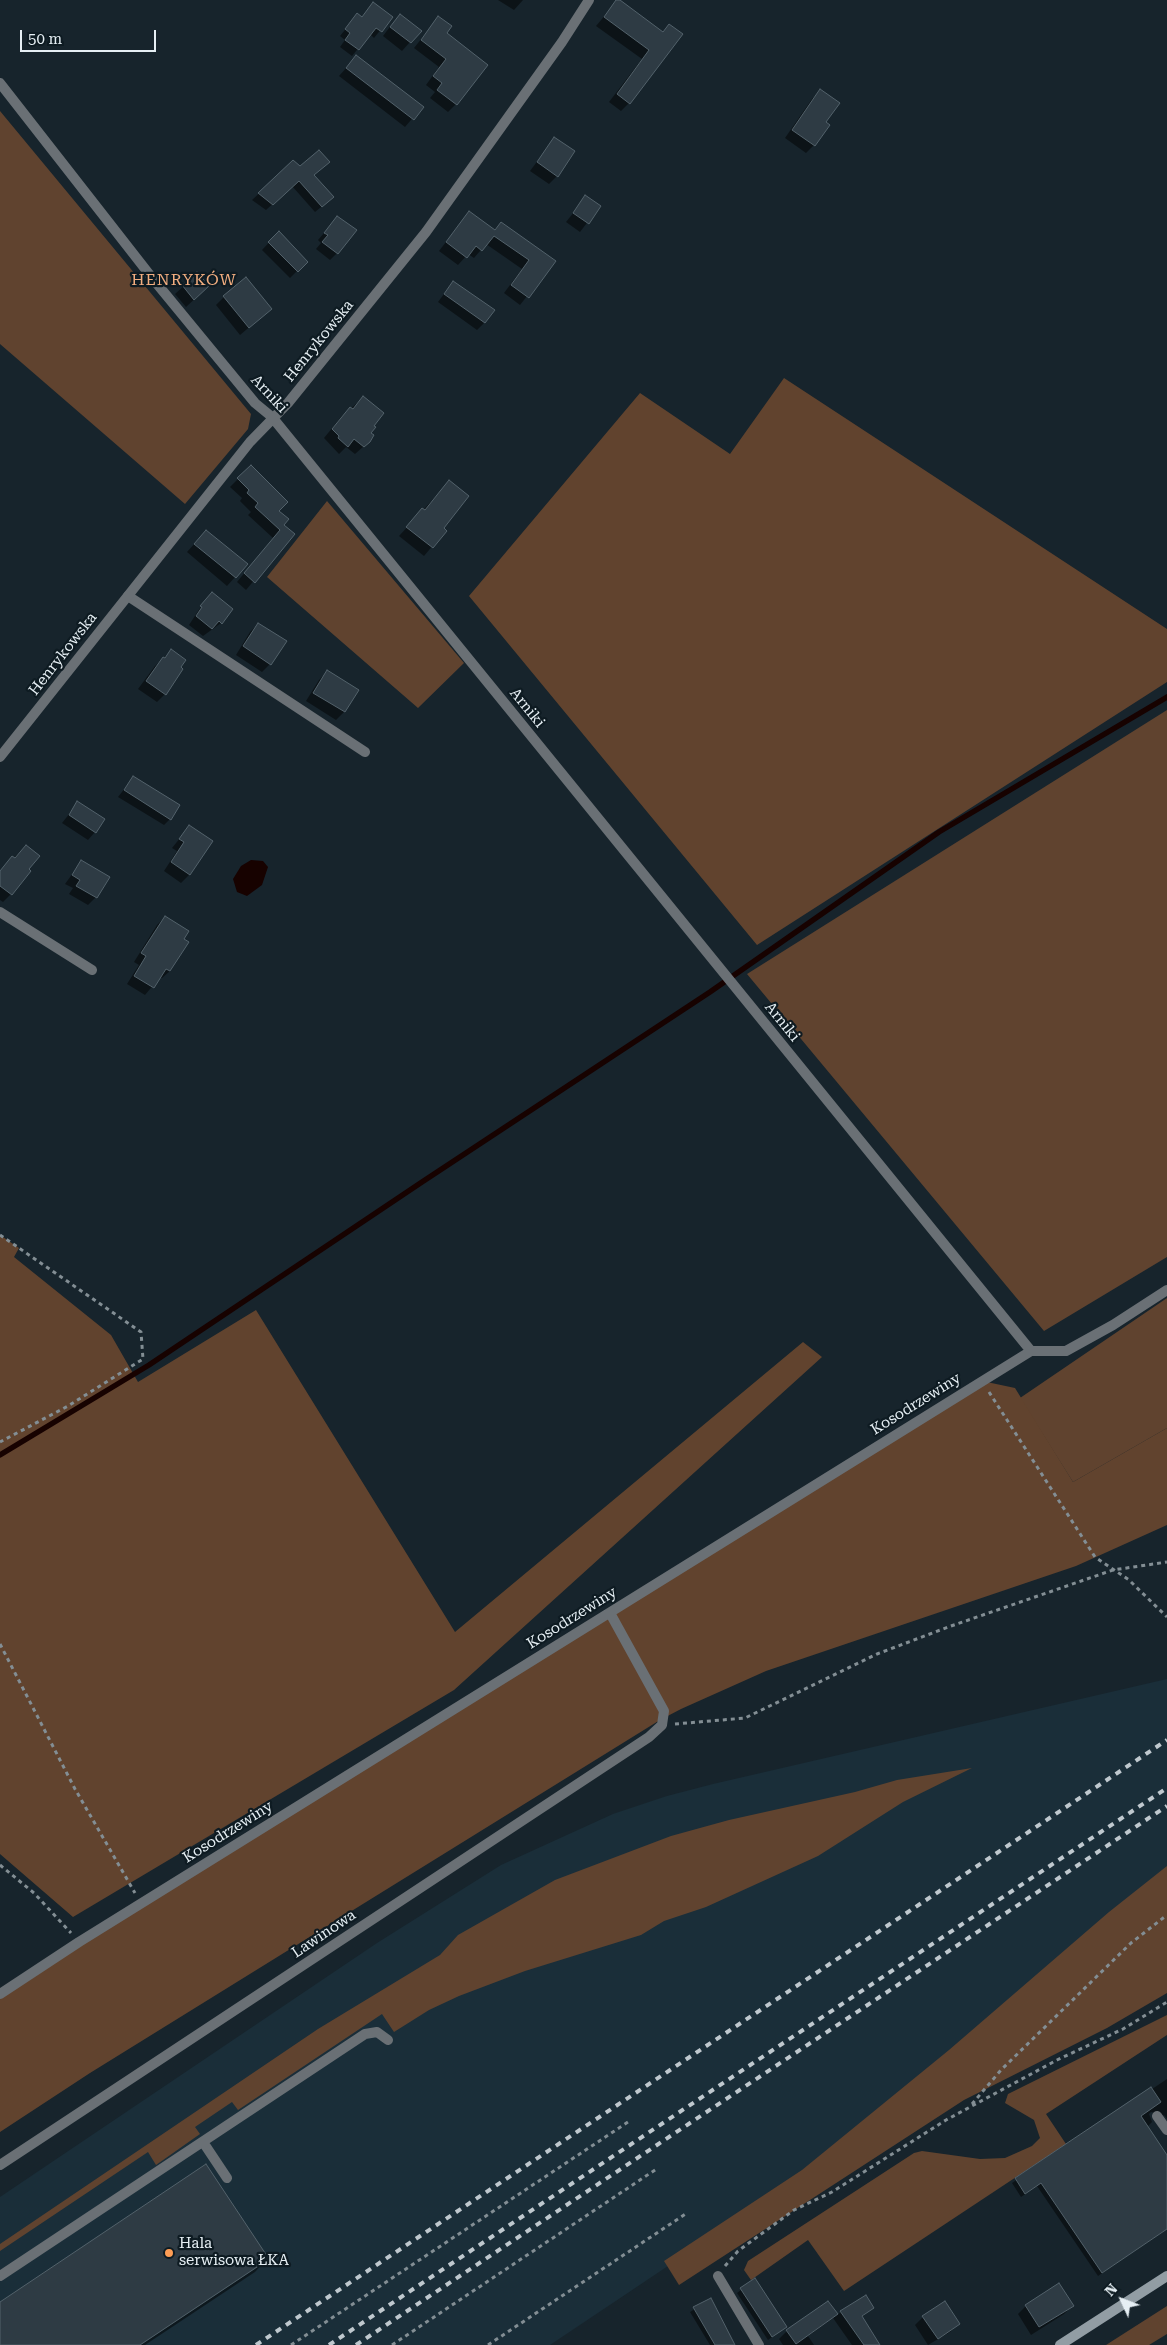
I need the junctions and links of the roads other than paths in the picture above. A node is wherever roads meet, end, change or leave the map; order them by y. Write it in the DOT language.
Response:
graph roads {
  1 [pos="589,0"];
  2 [pos="0,83"];
  3 [pos="272,418"];
  4 [pos="128,596"];
  5 [pos="366,752"];
  6 [pos="0,758"];
  7 [pos="0,912"];
  8 [pos="92,970"];
  9 [pos="1167,1290"];
  10 [pos="1031,1351"];
  11 [pos="610,1613"];
  12 [pos="0,1994"];
  13 [pos="388,2040"];
  14 [pos="1157,2116"];
  15 [pos="1167,2130"];
  16 [pos="203,2142"];
  17 [pos="0,2165"];
  18 [pos="227,2178"];
  19 [pos="0,2276"];
  20 [pos="718,2276"];
  21 [pos="1167,2276"];
  22 [pos="758,2345"];
  23 [pos="1060,2345"];
  1 -- 3 [label="street, Henrykowska"];
  2 -- 3 [label="street, Arniki"];
  3 -- 4 [label="street, Henrykowska"];
  3 -- 10 [label="street, Arniki"];
  4 -- 5 [label="street"];
  4 -- 6 [label="street, Henrykowska"];
  7 -- 8 [label="street"];
  9 -- 10 [label="street"];
  10 -- 11 [label="street, Kosodrzewiny"];
  11 -- 12 [label="street, Kosodrzewiny"];
  11 -- 17 [label="street, Lawinowa"];
  13 -- 16 [label="street"];
  14 -- 15 [label="street"];
  16 -- 18 [label="street"];
  16 -- 19 [label="street"];
  20 -- 22 [label="street"];
  21 -- 23 [label="street"];
}
